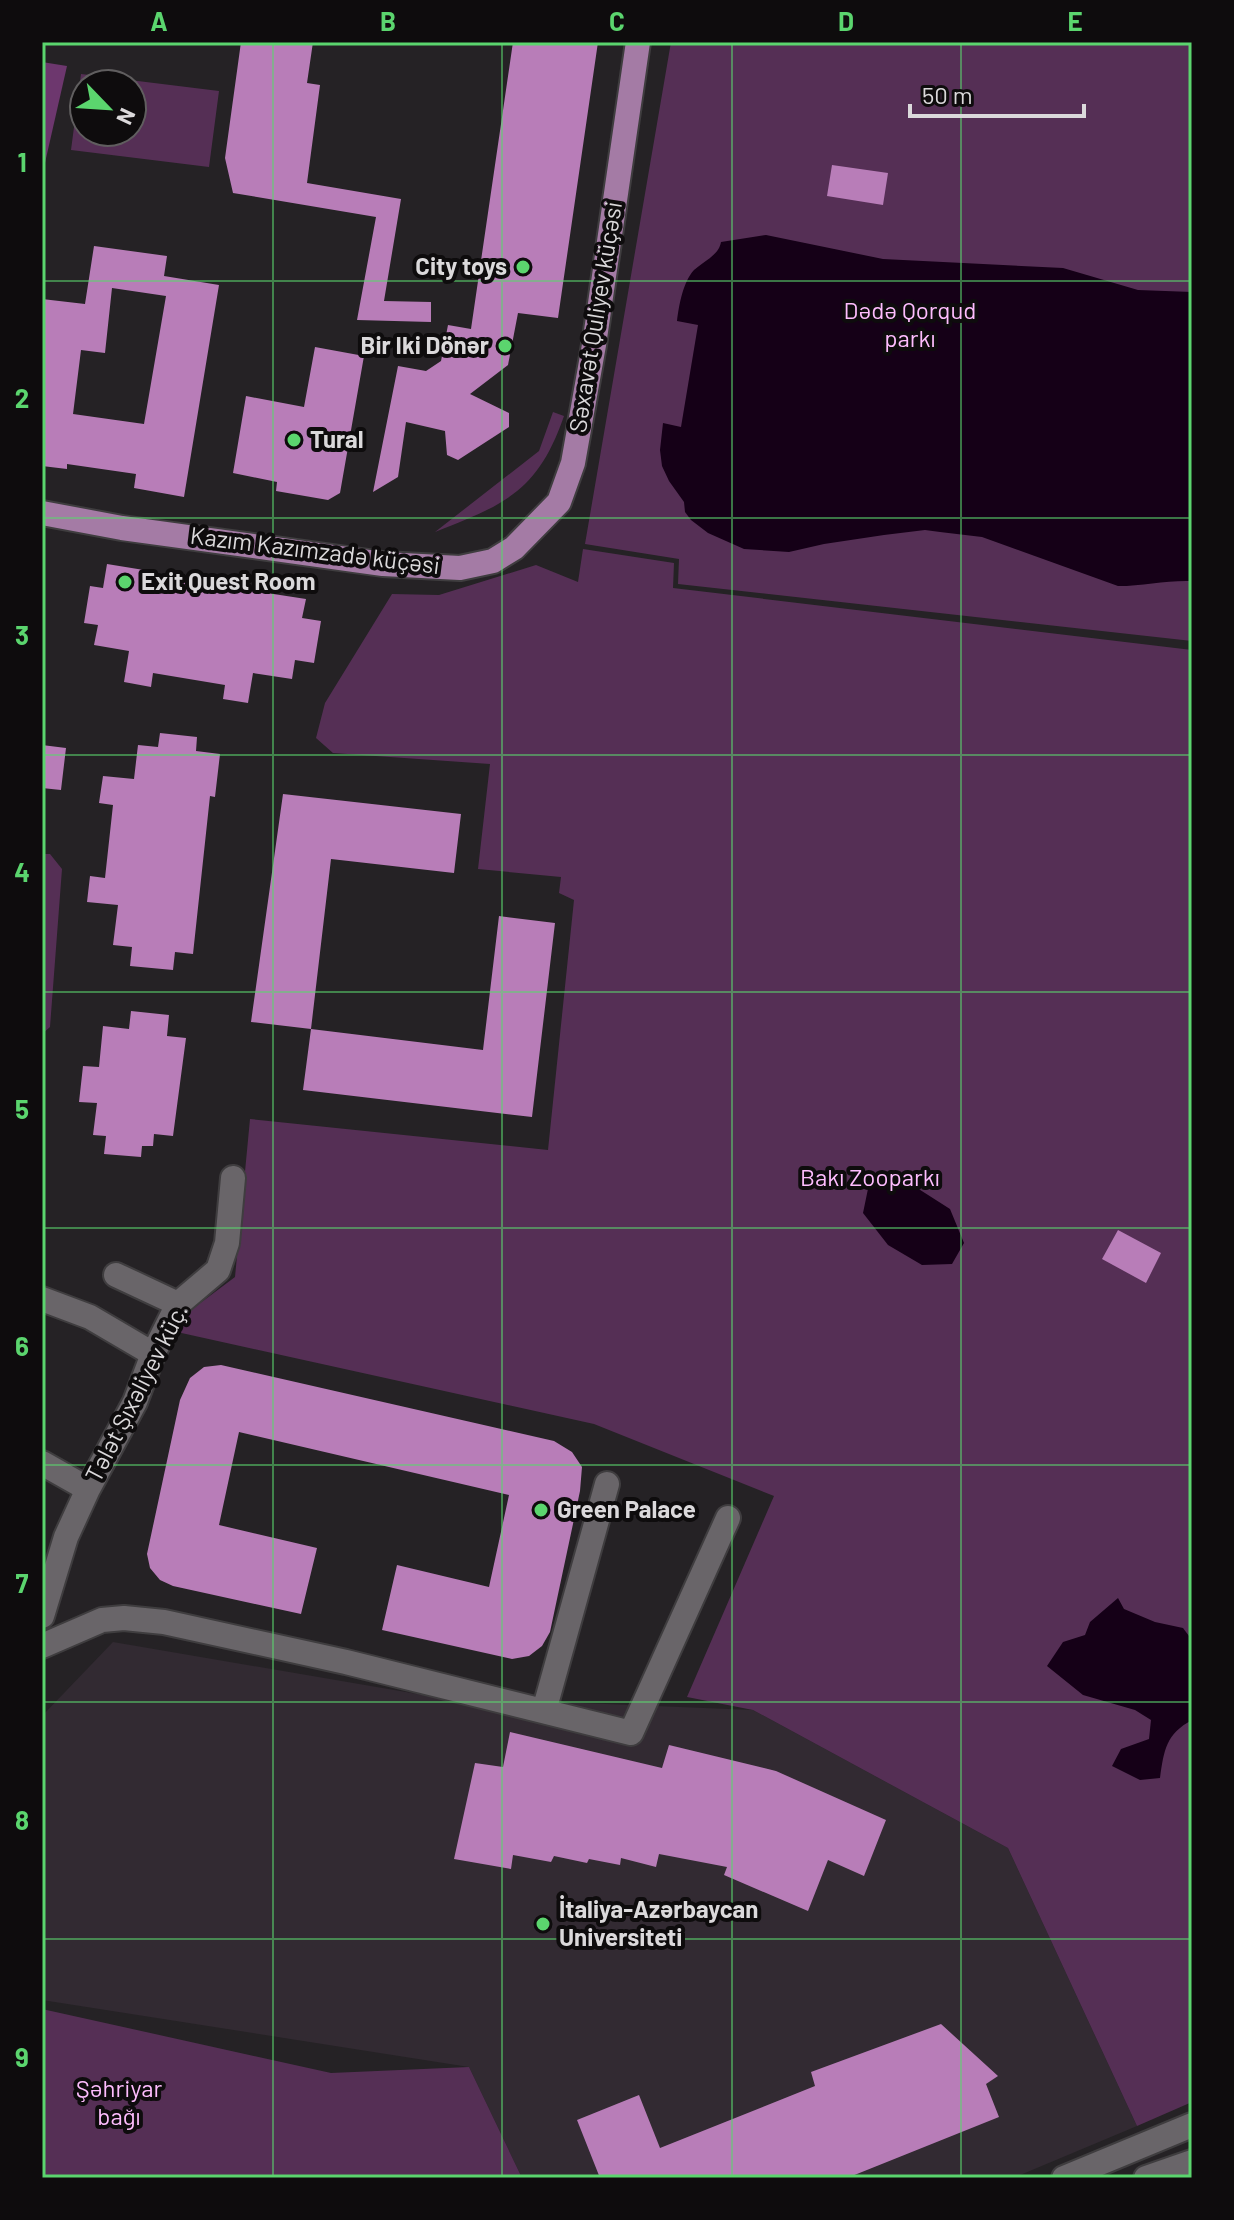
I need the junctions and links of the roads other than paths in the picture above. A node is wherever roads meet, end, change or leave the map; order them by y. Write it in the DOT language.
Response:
graph roads {
  1 [pos="638,42"];
  2 [pos="42,513"];
  3 [pos="493,561"];
  4 [pos="233,1178"];
  5 [pos="116,1275"];
  6 [pos="42,1299"];
  7 [pos="178,1304"];
  8 [pos="153,1354"];
  9 [pos="42,1463"];
  10 [pos="607,1484"];
  11 [pos="88,1489"];
  12 [pos="728,1518"];
  13 [pos="42,1616"];
  14 [pos="42,1646"];
  15 [pos="544,1711"];
  16 [pos="1192,2125"];
  17 [pos="1192,2162"];
  18 [pos="1064,2178"];
  19 [pos="1146,2178"];
  1 -- 3 [label="main road, Səxavət Quliyev küçəsi"];
  2 -- 3 [label="main road, Kazım Kazımzadə küçəsi"];
  4 -- 7 [label="street, Tələt Şıxəliyev küç."];
  5 -- 7 [label="street"];
  6 -- 8 [label="street"];
  7 -- 8 [label="street, Tələt Şıxəliyev küç."];
  8 -- 11 [label="street, Tələt Şıxəliyev küç."];
  9 -- 11 [label="street"];
  10 -- 15 [label="street"];
  11 -- 13 [label="street, Tələt Şıxəliyev küç."];
  12 -- 15 [label="street"];
  14 -- 15 [label="street"];
  16 -- 18 [label="street"];
  17 -- 19 [label="street"];
}
